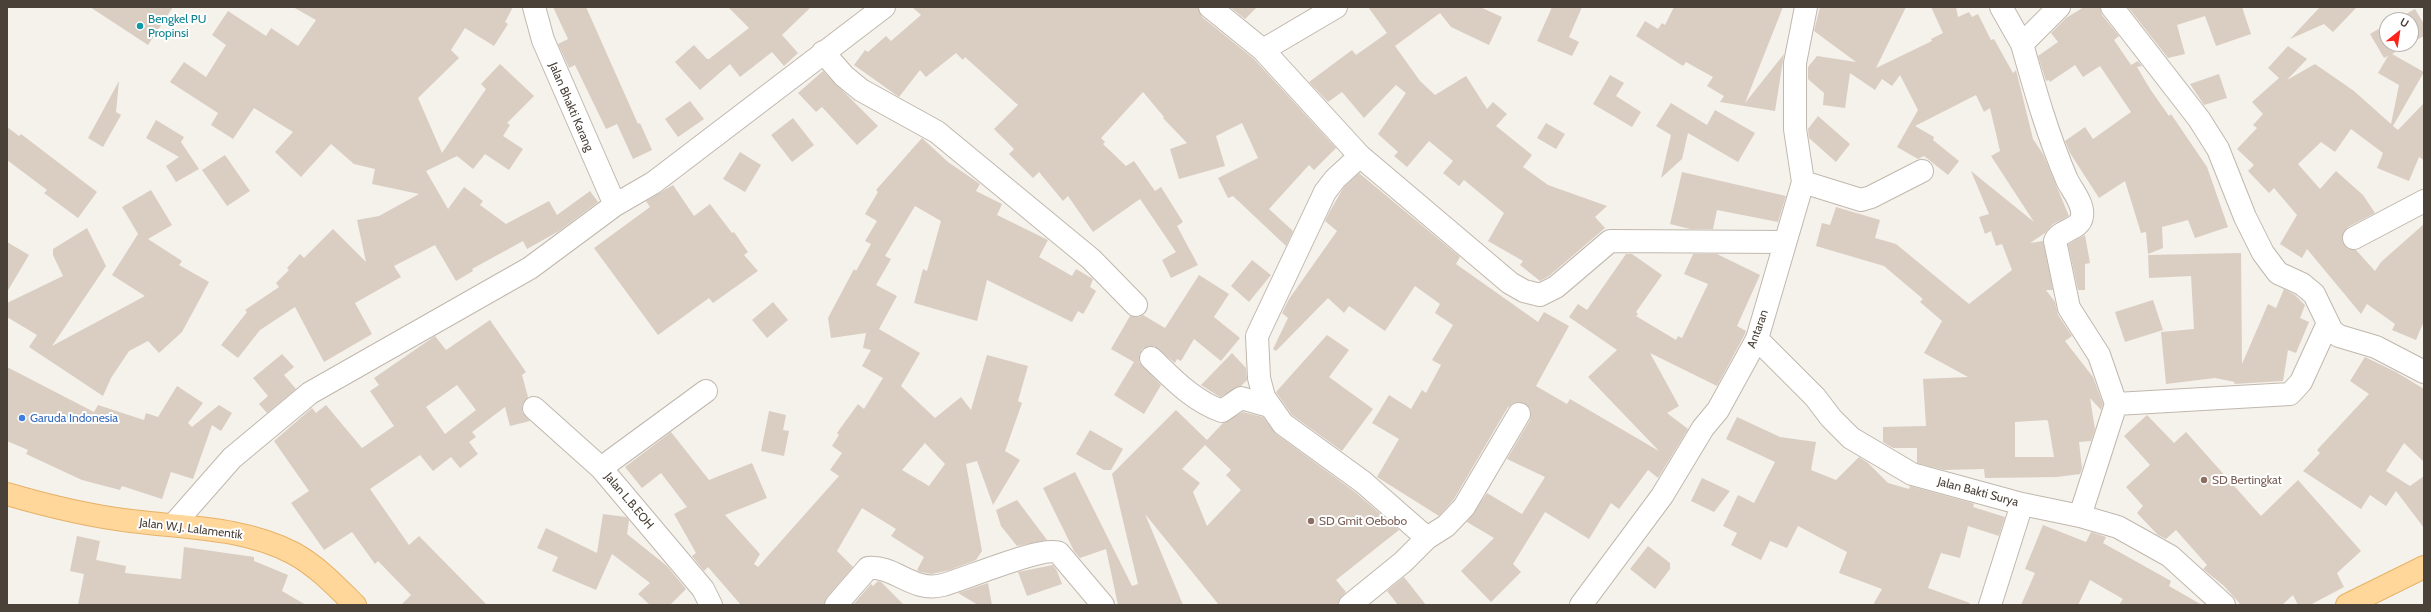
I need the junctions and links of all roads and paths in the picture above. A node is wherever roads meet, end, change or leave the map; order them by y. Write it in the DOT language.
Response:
graph roads {
  1 [pos="534,7"];
  2 [pos="884,7"];
  3 [pos="1210,7"];
  4 [pos="1336,7"];
  5 [pos="1806,7"];
  6 [pos="2000,7"];
  7 [pos="2059,7"];
  8 [pos="2112,7"];
  9 [pos="2022,44"];
  10 [pos="1263,50"];
  11 [pos="823,52"];
  12 [pos="1360,156"];
  13 [pos="1922,170"];
  14 [pos="1803,182"];
  15 [pos="2424,201"];
  16 [pos="615,206"];
  17 [pos="2354,238"];
  18 [pos="1785,242"];
  19 [pos="1136,305"];
  20 [pos="2328,323"];
  21 [pos="1757,339"];
  22 [pos="1151,358"];
  23 [pos="2424,372"];
  24 [pos="706,391"];
  25 [pos="2116,404"];
  26 [pos="1269,406"];
  27 [pos="534,408"];
  28 [pos="1519,414"];
  29 [pos="601,468"];
  30 [pos="7,494"];
  31 [pos="2022,504"];
  32 [pos="2080,516"];
  33 [pos="174,524"];
  34 [pos="1427,538"];
  35 [pos="2424,567"];
  36 [pos="355,605"];
  37 [pos="711,605"];
  38 [pos="836,605"];
  39 [pos="1103,605"];
  40 [pos="1350,605"];
  41 [pos="1581,605"];
  42 [pos="1990,605"];
  43 [pos="2224,605"];
  44 [pos="2347,605"];
  1 -- 16 [label="street, Jalan Bhakti Karang"];
  2 -- 11 [label="street"];
  3 -- 10 [label="street"];
  4 -- 10 [label="street"];
  5 -- 14 [label="street, Antaran"];
  6 -- 9 [label="street"];
  7 -- 9 [label="street"];
  8 -- 20 [label="street"];
  9 -- 25 [label="street"];
  10 -- 12 [label="street"];
  11 -- 16 [label="street"];
  11 -- 19 [label="street"];
  12 -- 18 [label="street"];
  12 -- 26 [label="street"];
  13 -- 14 [label="street"];
  14 -- 18 [label="street, Antaran"];
  15 -- 17 [label="street"];
  16 -- 33 [label="street"];
  18 -- 21 [label="street, Antaran"];
  20 -- 23 [label="street"];
  20 -- 25 [label="street"];
  21 -- 31 [label="street, Jalan Bakti Surya"];
  21 -- 41 [label="street, Antaran"];
  22 -- 26 [label="street"];
  24 -- 29 [label="street"];
  25 -- 32 [label="street"];
  26 -- 34 [label="street"];
  27 -- 29 [label="street, Jalan L.B.EOH"];
  28 -- 34 [label="street"];
  29 -- 37 [label="street, Jalan L.B.EOH"];
  30 -- 33 [label="main road, Jalan W.J. Lalamentik"];
  31 -- 32 [label="street, Jalan Bakti Surya"];
  31 -- 42 [label="street"];
  32 -- 43 [label="street, Jalan Bakti Surya"];
  33 -- 36 [label="main road, Jalan W.J. Lalamentik"];
  34 -- 40 [label="street"];
  35 -- 44 [label="main road"];
  38 -- 39 [label="street"];
}
